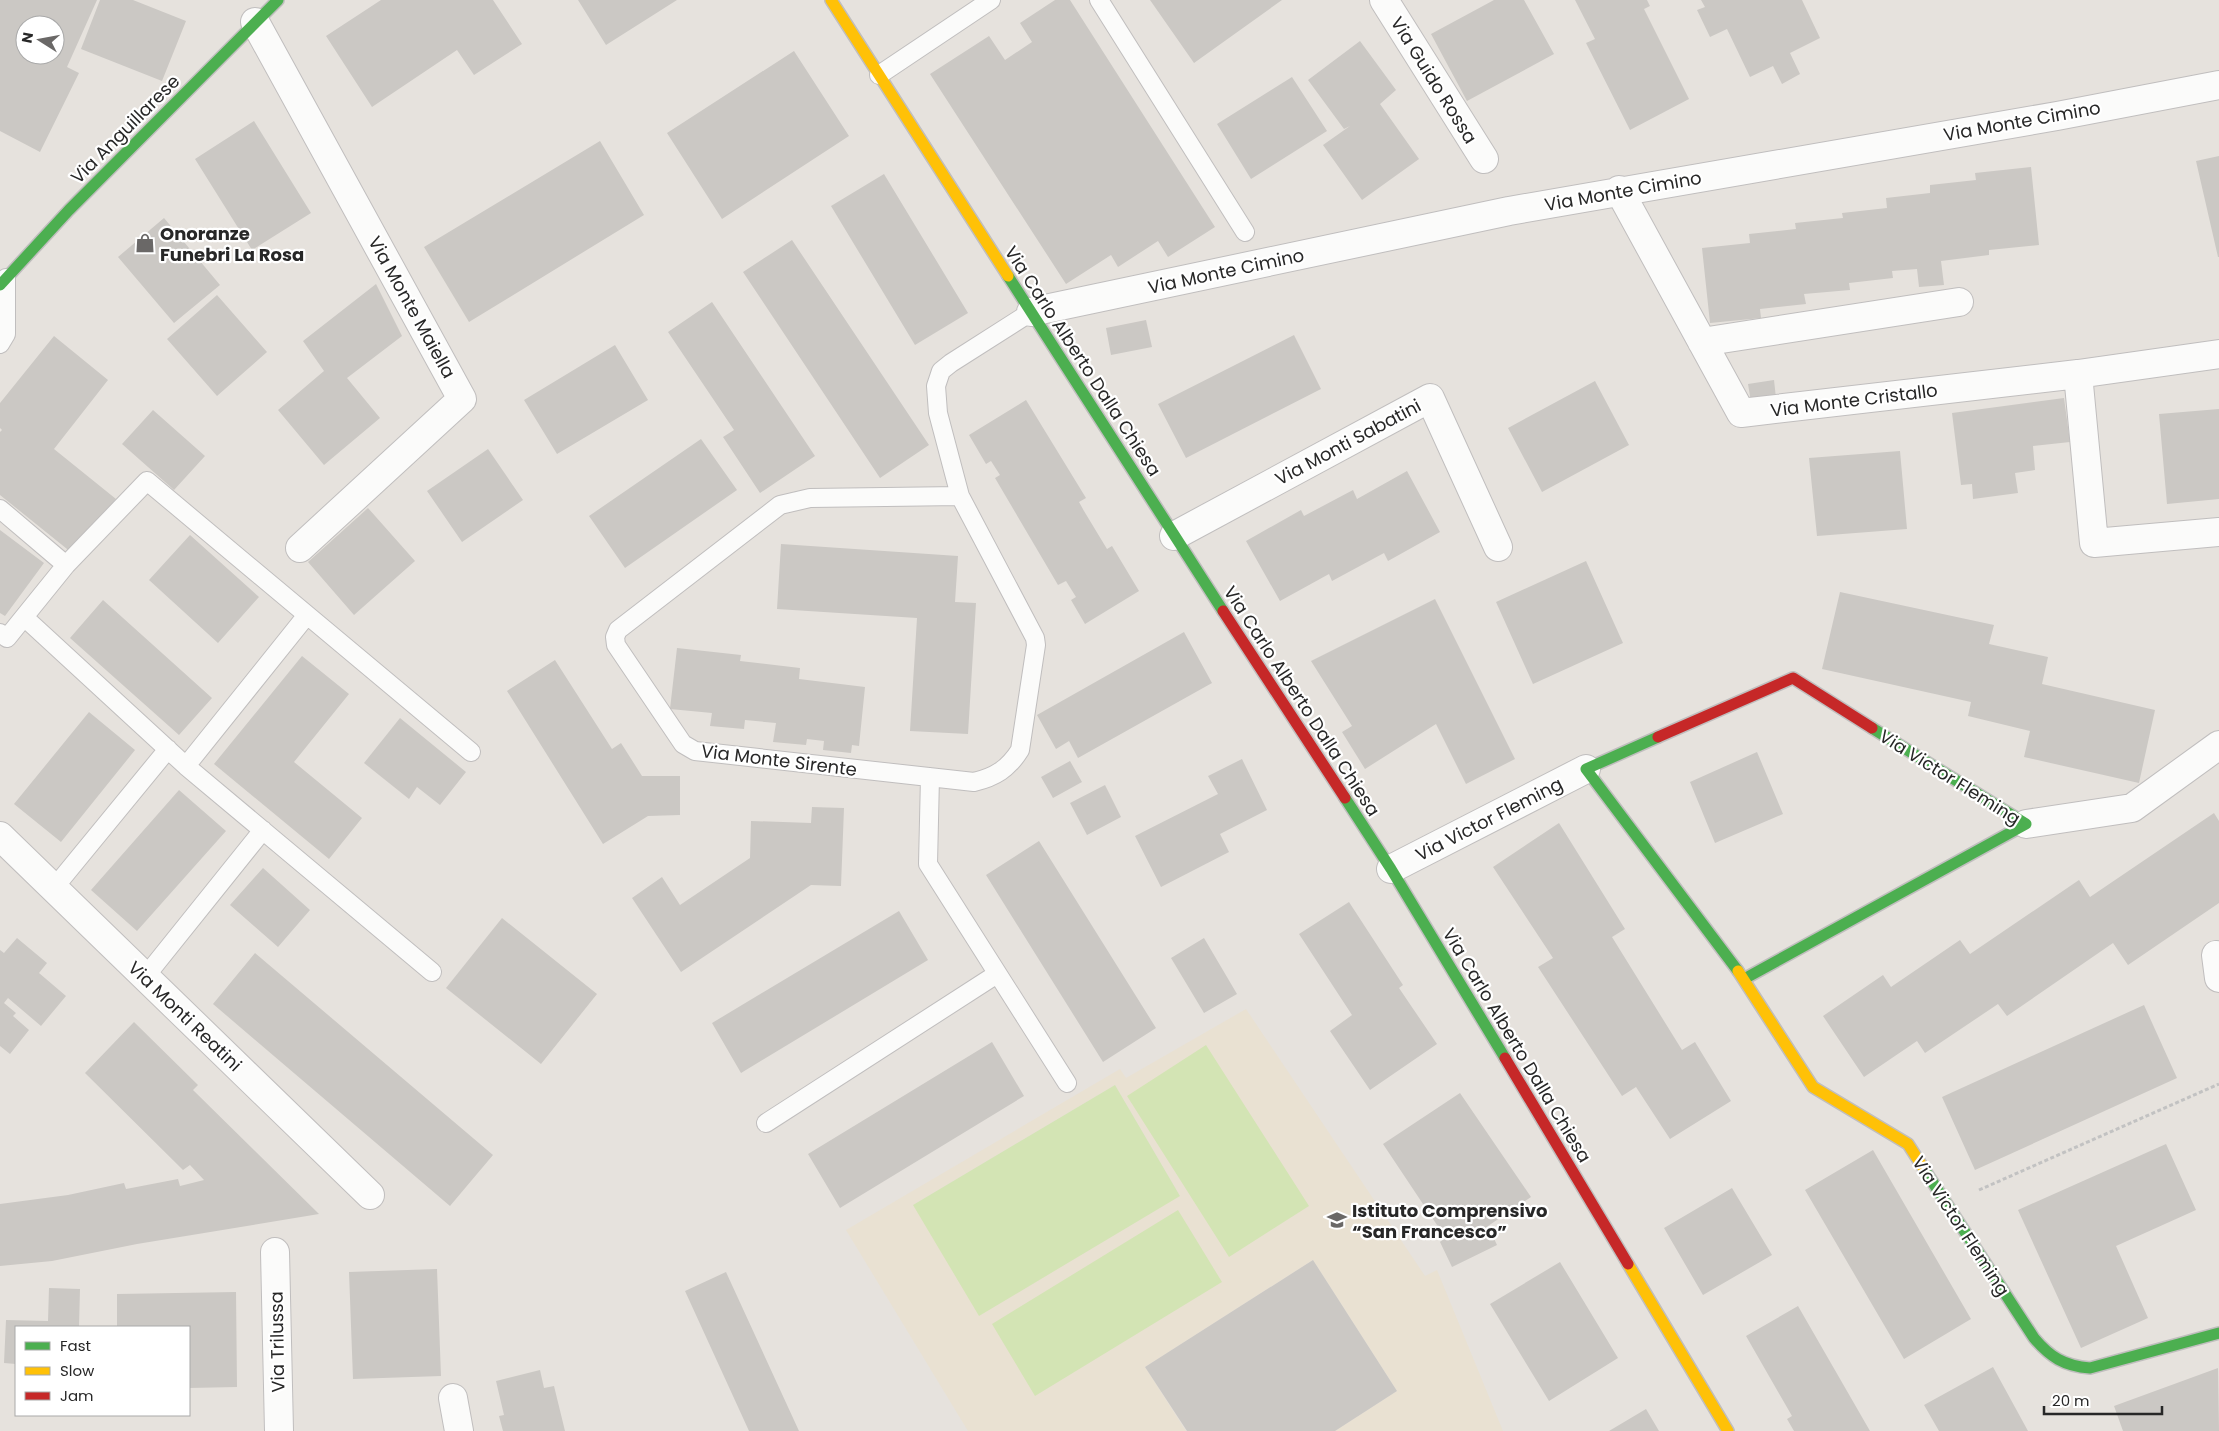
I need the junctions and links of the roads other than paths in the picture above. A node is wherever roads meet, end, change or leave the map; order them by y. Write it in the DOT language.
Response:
graph roads {
  1 [pos="278,0"];
  2 [pos="831,0"];
  3 [pos="991,0"];
  4 [pos="1099,0"];
  5 [pos="1384,0"];
  6 [pos="255,22"];
  7 [pos="879,75"];
  8 [pos="2219,85"];
  9 [pos="1484,159"];
  10 [pos="1619,190"];
  11 [pos="1246,232"];
  12 [pos="3,282"];
  13 [pos="1959,302"];
  14 [pos="1031,312"];
  15 [pos="1702,342"];
  16 [pos="0,344"];
  17 [pos="2219,354"];
  18 [pos="2078,374"];
  19 [pos="960,496"];
  20 [pos="0,509"];
  21 [pos="2219,532"];
  22 [pos="1174,536"];
  23 [pos="1498,547"];
  24 [pos="300,548"];
  25 [pos="66,565"];
  26 [pos="307,615"];
  27 [pos="24,618"];
  28 [pos="0,633"];
  29 [pos="2219,745"];
  30 [pos="168,749"];
  31 [pos="471,752"];
  32 [pos="186,766"];
  33 [pos="1586,769"];
  34 [pos="930,777"];
  35 [pos="2026,824"];
  36 [pos="263,830"];
  37 [pos="0,836"];
  38 [pos="1391,869"];
  39 [pos="54,888"];
  40 [pos="432,972"];
  41 [pos="998,974"];
  42 [pos="145,977"];
  43 [pos="1744,979"];
  44 [pos="1067,1083"];
  45 [pos="766,1123"];
  46 [pos="370,1195"];
  47 [pos="275,1252"];
  48 [pos="2219,1333"];
  49 [pos="453,1398"];
  50 [pos="278,1431"];
  51 [pos="459,1431"];
  52 [pos="1728,1431"];
  1 -- 6 [label="street, Via Anguillarese"];
  2 -- 7 [label="street, Via Carlo Alberto Dalla Chiesa"];
  3 -- 7 [label="lane"];
  4 -- 11 [label="lane"];
  5 -- 9 [label="street, Via Guido Rossa"];
  6 -- 12 [label="street, Via Anguillarese"];
  6 -- 24 [label="street, Via Monte Maiella"];
  7 -- 14 [label="street, Via Carlo Alberto Dalla Chiesa"];
  8 -- 10 [label="street, Via Monte Cimino"];
  10 -- 14 [label="street, Via Monte Cimino"];
  10 -- 15 [label="street, Via Monte Cristallo"];
  12 -- 16 [label="lane"];
  13 -- 15 [label="street"];
  14 -- 19 [label="lane, Via Monte Sirente"];
  14 -- 22 [label="street, Via Carlo Alberto Dalla Chiesa"];
  15 -- 18 [label="street, Via Monte Cristallo"];
  17 -- 18 [label="street, Via Monte Cristallo"];
  18 -- 21 [label="street"];
  19 -- 34 [label="lane, Via Monte Sirente"];
  19 -- 34 [label="lane, Via Monte Sirente"];
  20 -- 25 [label="lane"];
  22 -- 23 [label="street, Via Monti Sabatini"];
  22 -- 38 [label="street, Via Carlo Alberto Dalla Chiesa"];
  25 -- 26 [label="lane"];
  25 -- 27 [label="lane"];
  26 -- 31 [label="lane"];
  26 -- 32 [label="lane"];
  27 -- 28 [label="lane"];
  27 -- 30 [label="lane"];
  29 -- 35 [label="street"];
  30 -- 32 [label="lane"];
  30 -- 39 [label="lane"];
  32 -- 36 [label="lane"];
  33 -- 35 [label="street, Via Victor Fleming"];
  33 -- 38 [label="street, Via Victor Fleming"];
  33 -- 43 [label="street, Via Victor Fleming"];
  34 -- 41 [label="lane"];
  35 -- 43 [label="street, Via Victor Fleming"];
  36 -- 40 [label="lane"];
  36 -- 42 [label="lane"];
  37 -- 39 [label="street, Via Monti Reatini"];
  38 -- 52 [label="street, Via Carlo Alberto Dalla Chiesa"];
  39 -- 42 [label="street, Via Monti Reatini"];
  41 -- 44 [label="lane"];
  41 -- 45 [label="lane"];
  42 -- 46 [label="street, Via Monti Reatini"];
  43 -- 48 [label="street, Via Victor Fleming"];
  47 -- 50 [label="street, Via Trilussa"];
  49 -- 51 [label="street"];
}
